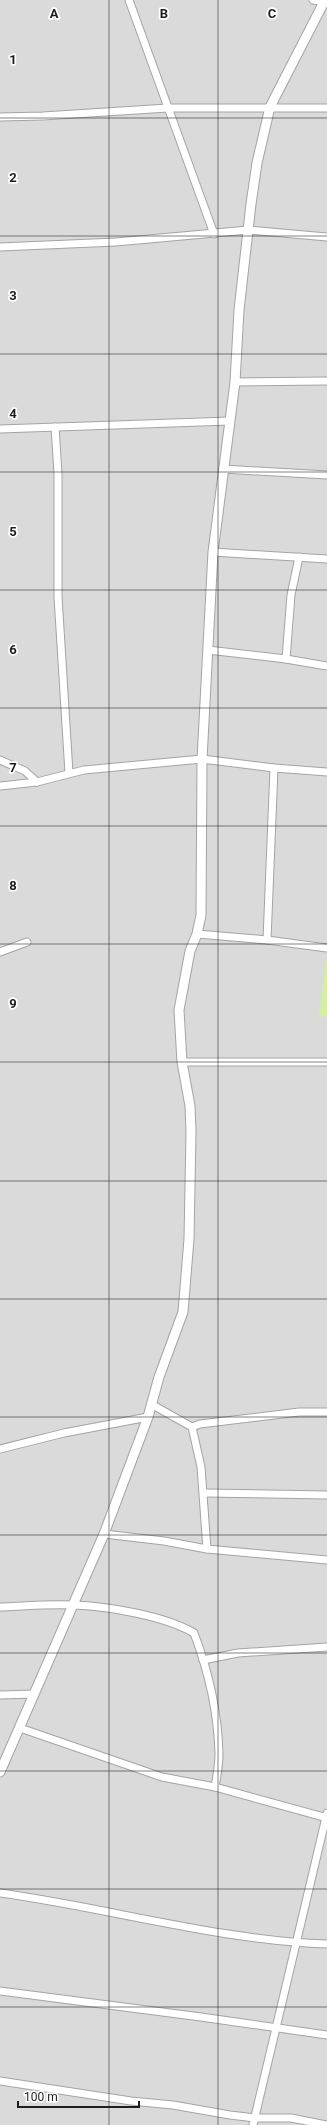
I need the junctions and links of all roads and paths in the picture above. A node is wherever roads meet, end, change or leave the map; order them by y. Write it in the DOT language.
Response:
graph roads {
  1 [pos="129,0"];
  2 [pos="313,0"];
  3 [pos="325,1"];
  4 [pos="270,107"];
  5 [pos="168,108"];
  6 [pos="327,108"];
  7 [pos="0,117"];
  8 [pos="248,230"];
  9 [pos="214,234"];
  10 [pos="327,237"];
  11 [pos="0,247"];
  12 [pos="327,381"];
  13 [pos="235,382"];
  14 [pos="230,421"];
  15 [pos="55,427"];
  16 [pos="0,429"];
  17 [pos="223,469"];
  18 [pos="327,475"];
  19 [pos="213,552"];
  20 [pos="299,557"];
  21 [pos="327,559"];
  22 [pos="208,650"];
  23 [pos="286,659"];
  24 [pos="327,666"];
  25 [pos="202,759"];
  26 [pos="0,760"];
  27 [pos="274,768"];
  28 [pos="327,772"];
  29 [pos="69,773"];
  30 [pos="37,782"];
  31 [pos="0,786"];
  32 [pos="197,934"];
  33 [pos="268,940"];
  34 [pos="27,942"];
  35 [pos="327,948"];
  36 [pos="0,952"];
  37 [pos="182,1062"];
  38 [pos="327,1062"];
  39 [pos="151,1404"];
  40 [pos="327,1412"];
  41 [pos="148,1417"];
  42 [pos="192,1427"];
  43 [pos="0,1449"];
  44 [pos="204,1493"];
  45 [pos="327,1495"];
  46 [pos="104,1534"];
  47 [pos="207,1549"];
  48 [pos="327,1560"];
  49 [pos="74,1605"];
  50 [pos="0,1607"];
  51 [pos="327,1647"];
  52 [pos="203,1660"];
  53 [pos="35,1694"];
  54 [pos="0,1695"];
  55 [pos="20,1728"];
  56 [pos="0,1772"];
  57 [pos="215,1787"];
  58 [pos="327,1816"];
  59 [pos="0,1893"];
  60 [pos="295,1943"];
  61 [pos="327,1944"];
  62 [pos="0,1991"];
  63 [pos="274,2029"];
  64 [pos="327,2035"];
  65 [pos="0,2081"];
  66 [pos="254,2122"];
  67 [pos="327,2125"];
  1 -- 5 [label="street"];
  2 -- 3 [label="street"];
  3 -- 4 [label="street"];
  4 -- 5 [label="street"];
  4 -- 6 [label="street"];
  4 -- 8 [label="street"];
  5 -- 7 [label="street"];
  5 -- 9 [label="street"];
  8 -- 9 [label="street"];
  8 -- 10 [label="street"];
  8 -- 13 [label="street"];
  9 -- 11 [label="street"];
  12 -- 13 [label="street"];
  13 -- 14 [label="street"];
  14 -- 15 [label="street"];
  14 -- 17 [label="street"];
  15 -- 16 [label="street"];
  15 -- 29 [label="street"];
  17 -- 18 [label="street"];
  17 -- 19 [label="street"];
  19 -- 20 [label="street"];
  19 -- 22 [label="street"];
  20 -- 21 [label="street"];
  20 -- 23 [label="street"];
  22 -- 23 [label="street"];
  22 -- 25 [label="street"];
  23 -- 24 [label="street"];
  25 -- 27 [label="street"];
  25 -- 29 [label="street"];
  25 -- 32 [label="street"];
  26 -- 30 [label="street"];
  27 -- 28 [label="street"];
  27 -- 33 [label="street"];
  29 -- 30 [label="street"];
  30 -- 31 [label="street"];
  32 -- 33 [label="street"];
  32 -- 37 [label="street"];
  33 -- 35 [label="street"];
  34 -- 36 [label="street"];
  37 -- 38 [label="street"];
  37 -- 39 [label="street"];
  39 -- 41 [label="street"];
  39 -- 42 [label="street"];
  40 -- 42 [label="street"];
  41 -- 43 [label="street"];
  41 -- 46 [label="street"];
  42 -- 44 [label="street"];
  44 -- 45 [label="street"];
  44 -- 47 [label="street"];
  46 -- 47 [label="street"];
  46 -- 49 [label="street"];
  47 -- 48 [label="street"];
  49 -- 50 [label="street"];
  49 -- 52 [label="street"];
  49 -- 53 [label="street"];
  51 -- 52 [label="street"];
  52 -- 57 [label="street"];
  53 -- 54 [label="street"];
  53 -- 55 [label="street"];
  55 -- 56 [label="street"];
  55 -- 57 [label="street"];
  57 -- 58 [label="street"];
  58 -- 60 [label="street"];
  59 -- 60 [label="street"];
  60 -- 61 [label="street"];
  60 -- 63 [label="street"];
  62 -- 63 [label="street"];
  63 -- 64 [label="street"];
  63 -- 66 [label="street"];
  65 -- 66 [label="street"];
  66 -- 67 [label="street"];
}
